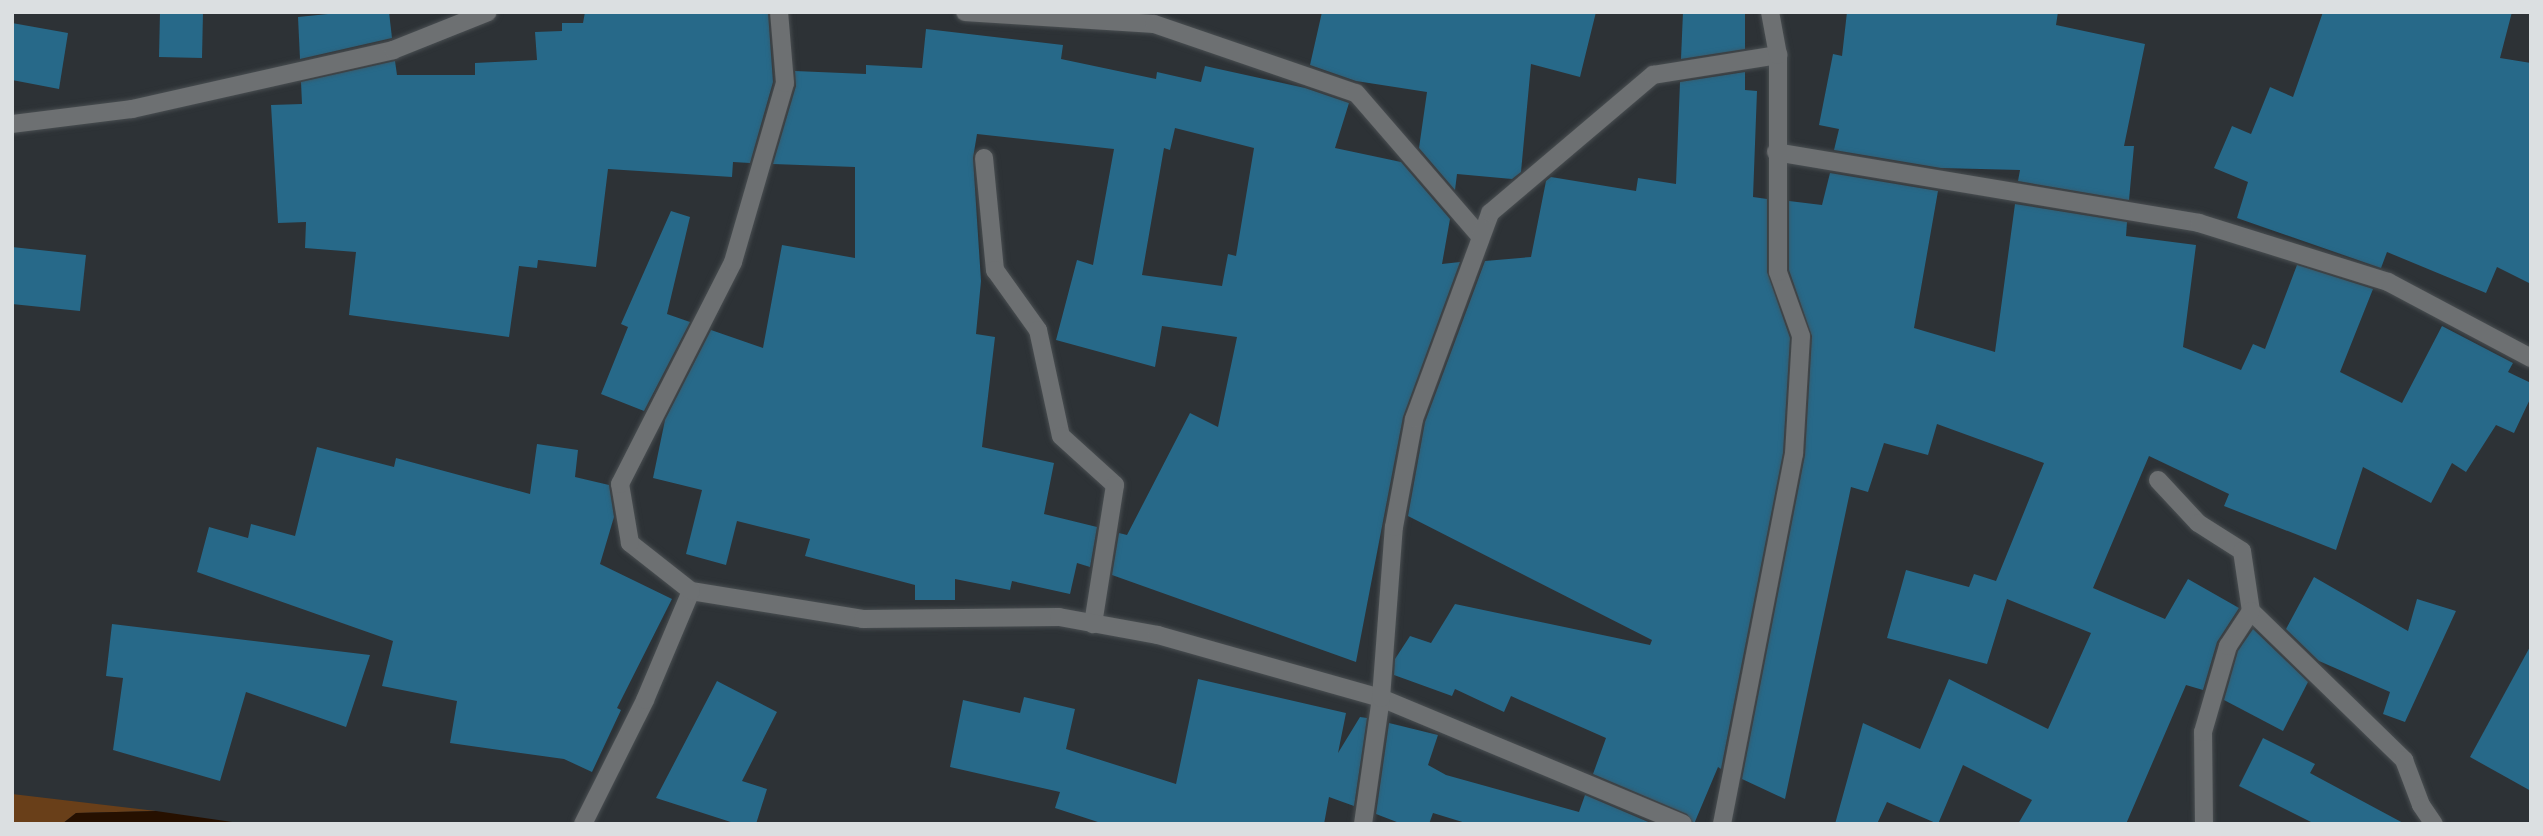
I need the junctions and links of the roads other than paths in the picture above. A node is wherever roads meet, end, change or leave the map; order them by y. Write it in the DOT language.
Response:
graph roads {
  1 [pos="488,12"];
  2 [pos="779,12"];
  3 [pos="965,12"];
  4 [pos="1770,12"];
  5 [pos="1779,55"];
  6 [pos="12,124"];
  7 [pos="1776,152"];
  8 [pos="984,158"];
  9 [pos="1479,235"];
  10 [pos="2531,358"];
  11 [pos="2158,480"];
  12 [pos="691,591"];
  13 [pos="2251,611"];
  14 [pos="1093,624"];
  15 [pos="1381,698"];
  16 [pos="583,824"];
  17 [pos="1363,824"];
  18 [pos="1683,824"];
  19 [pos="1722,824"];
  20 [pos="2204,824"];
  21 [pos="2434,824"];
  1 -- 6 [label="street"];
  2 -- 12 [label="street"];
  3 -- 9 [label="street"];
  4 -- 5 [label="street"];
  5 -- 7 [label="street"];
  5 -- 9 [label="street"];
  7 -- 10 [label="street"];
  7 -- 19 [label="street"];
  8 -- 14 [label="street"];
  9 -- 15 [label="street"];
  11 -- 13 [label="street"];
  12 -- 14 [label="street"];
  12 -- 16 [label="street"];
  13 -- 20 [label="street"];
  13 -- 21 [label="street"];
  14 -- 15 [label="street"];
  15 -- 17 [label="street"];
  15 -- 18 [label="street"];
}
